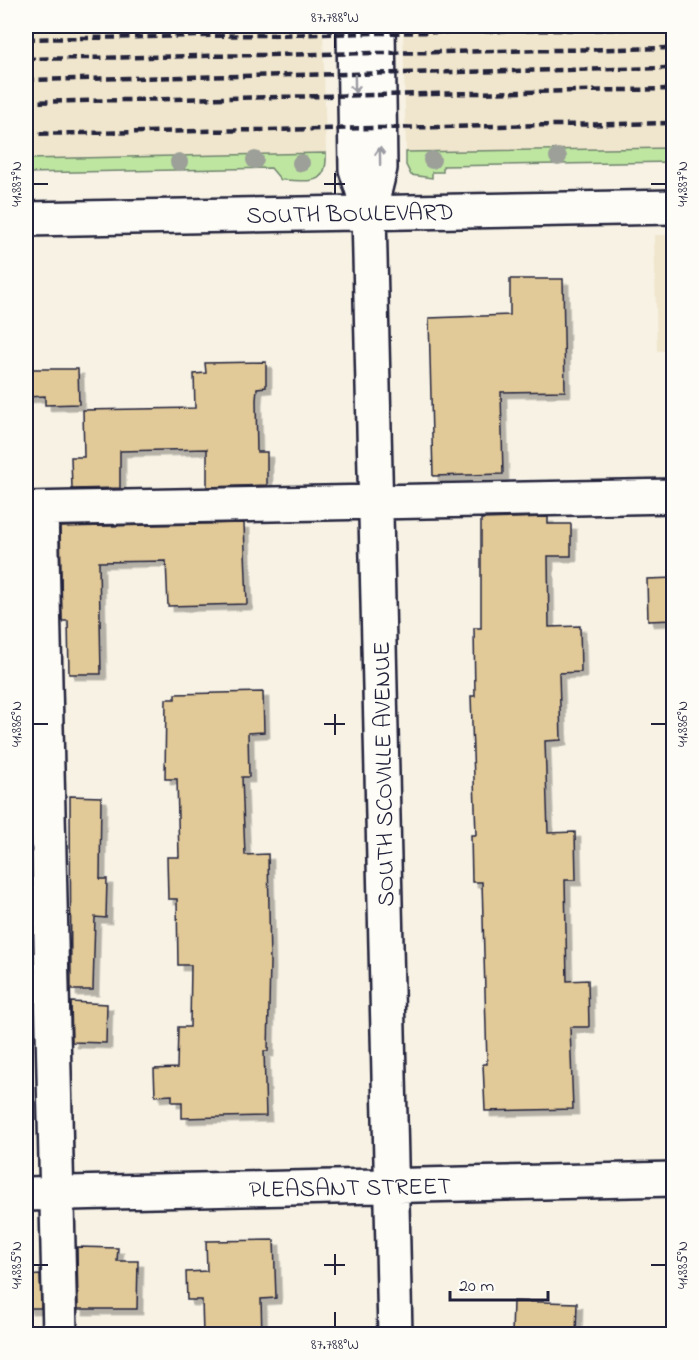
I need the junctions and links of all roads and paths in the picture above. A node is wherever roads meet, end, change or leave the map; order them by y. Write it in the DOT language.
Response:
graph roads {
  1 [pos="354,26"];
  2 [pos="378,26"];
  3 [pos="674,207"];
  4 [pos="369,213"];
  5 [pos="26,219"];
  6 [pos="674,496"];
  7 [pos="376,502"];
  8 [pos="33,509"];
  9 [pos="674,1179"];
  10 [pos="392,1186"];
  11 [pos="41,1193"];
  12 [pos="60,1335"];
  13 [pos="395,1335"];
  1 -- 4 [label="street, one-way"];
  4 -- 2 [label="street, one-way"];
  3 -- 4 [label="street, SOUTH BOULEVARD"];
  4 -- 5 [label="street, SOUTH BOULEVARD"];
  4 -- 7 [label="street, SOUTH SCOVILLE AVENUE"];
  6 -- 7 [label="street"];
  7 -- 8 [label="street"];
  7 -- 10 [label="street, SOUTH SCOVILLE AVENUE"];
  8 -- 11 [label="street"];
  9 -- 10 [label="street, PLEASANT STREET"];
  10 -- 11 [label="street, PLEASANT STREET"];
  10 -- 13 [label="street, SOUTH SCOVILLE AVENUE"];
  11 -- 12 [label="street"];
}
